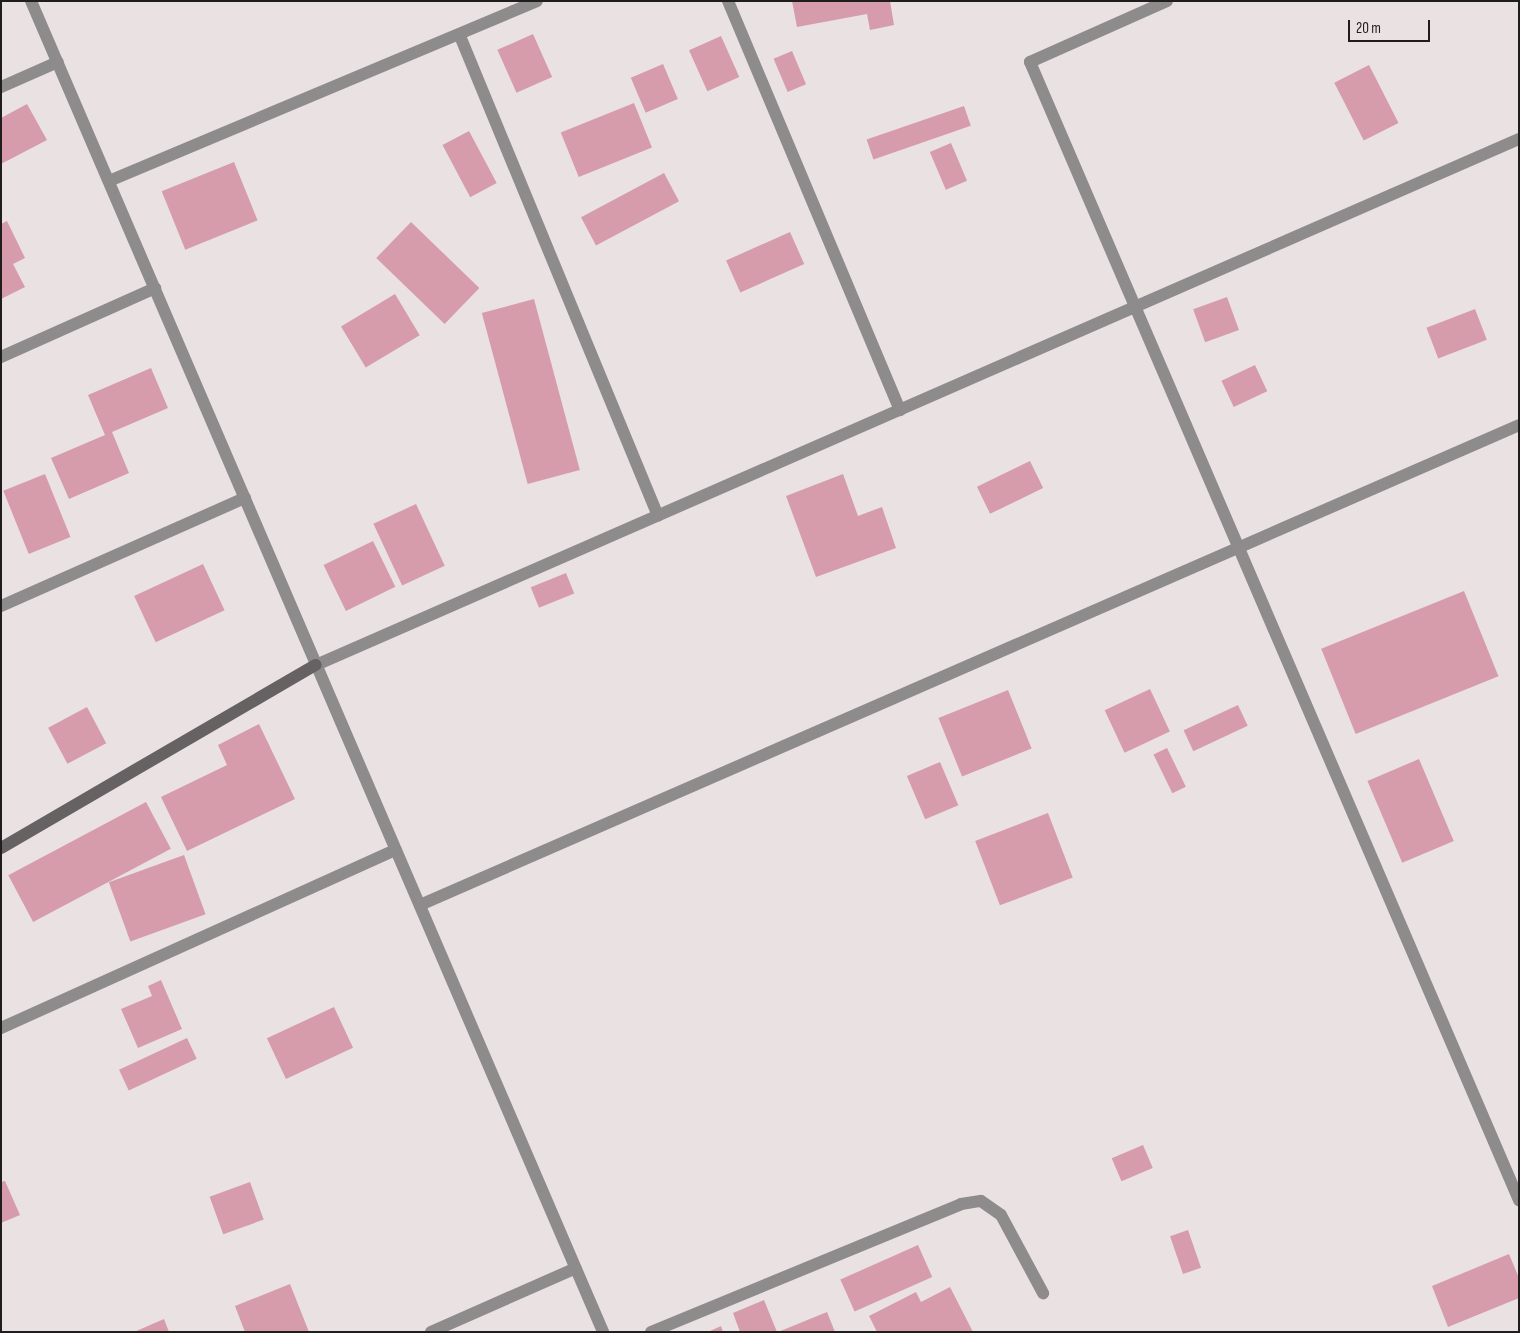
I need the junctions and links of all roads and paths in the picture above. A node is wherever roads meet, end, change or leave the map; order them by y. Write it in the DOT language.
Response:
graph roads {
  1 [pos="31,1"];
  2 [pos="537,1"];
  3 [pos="728,1"];
  4 [pos="1167,1"];
  5 [pos="460,36"];
  6 [pos="58,62"];
  7 [pos="1,87"];
  8 [pos="1519,139"];
  9 [pos="109,181"];
  10 [pos="155,288"];
  11 [pos="1132,308"];
  12 [pos="1,357"];
  13 [pos="900,410"];
  14 [pos="1519,425"];
  15 [pos="245,498"];
  16 [pos="658,516"];
  17 [pos="1236,548"];
  18 [pos="1,606"];
  19 [pos="316,665"];
  20 [pos="1,848"];
  21 [pos="396,850"];
  22 [pos="420,905"];
  23 [pos="1,1028"];
  24 [pos="1519,1200"];
  25 [pos="576,1268"];
  26 [pos="1043,1293"];
  27 [pos="431,1332"];
  28 [pos="603,1332"];
  29 [pos="652,1332"];
  1 -- 6 [label="street"];
  2 -- 5 [label="street"];
  3 -- 13 [label="street"];
  4 -- 11 [label="street"];
  5 -- 9 [label="street"];
  5 -- 16 [label="street"];
  6 -- 7 [label="street"];
  6 -- 9 [label="street"];
  8 -- 11 [label="street"];
  9 -- 10 [label="street"];
  10 -- 12 [label="street"];
  10 -- 15 [label="street"];
  11 -- 13 [label="street"];
  11 -- 17 [label="street"];
  13 -- 16 [label="street"];
  14 -- 17 [label="street"];
  15 -- 18 [label="street"];
  15 -- 19 [label="street"];
  16 -- 19 [label="street"];
  17 -- 22 [label="street"];
  17 -- 24 [label="street"];
  19 -- 20 [label="street"];
  19 -- 21 [label="street"];
  21 -- 22 [label="street"];
  21 -- 23 [label="street"];
  22 -- 25 [label="street"];
  25 -- 27 [label="street"];
  25 -- 28 [label="street"];
  26 -- 29 [label="street"];
}
